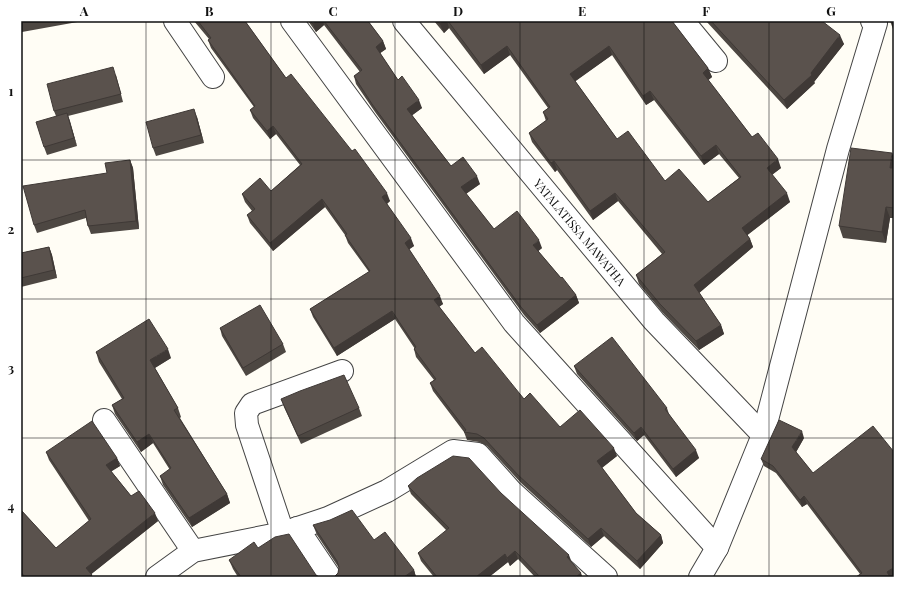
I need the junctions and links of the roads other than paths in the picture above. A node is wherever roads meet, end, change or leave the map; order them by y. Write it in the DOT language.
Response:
graph roads {
  1 [pos="175,21"];
  2 [pos="292,21"];
  3 [pos="404,21"];
  4 [pos="683,21"];
  5 [pos="874,22"];
  6 [pos="716,61"];
  7 [pos="213,77"];
  8 [pos="342,371"];
  9 [pos="104,420"];
  10 [pos="763,435"];
  11 [pos="290,531"];
  12 [pos="717,548"];
  13 [pos="193,551"];
  14 [pos="157,577"];
  15 [pos="330,577"];
  16 [pos="606,577"];
  17 [pos="700,577"];
  1 -- 7 [label="street"];
  2 -- 12 [label="street"];
  3 -- 10 [label="street, YATALATISSA MAWATHA"];
  4 -- 6 [label="street"];
  5 -- 10 [label="street"];
  8 -- 11 [label="street"];
  9 -- 13 [label="street"];
  10 -- 12 [label="street"];
  11 -- 13 [label="street"];
  11 -- 15 [label="street"];
  11 -- 16 [label="street"];
  12 -- 17 [label="street"];
  13 -- 14 [label="street"];
}
